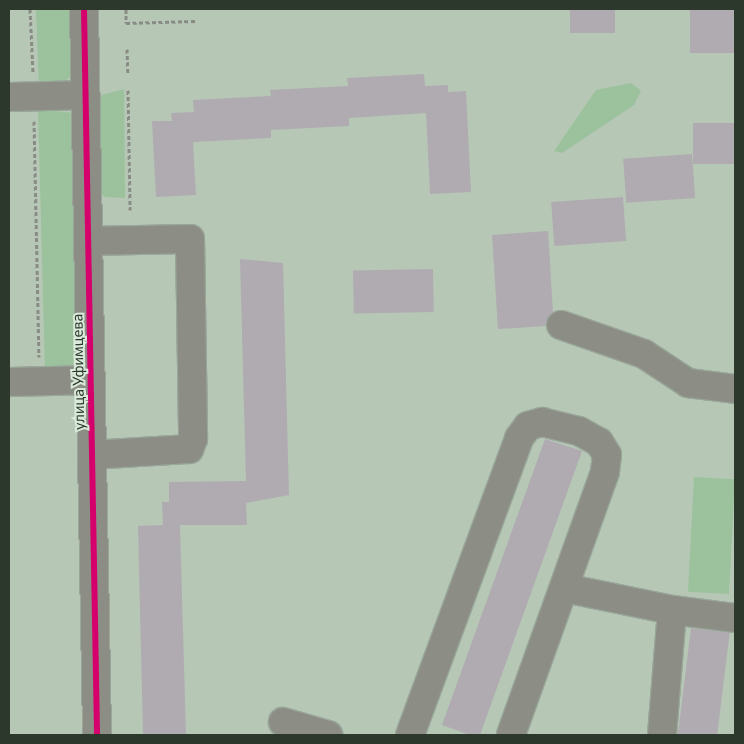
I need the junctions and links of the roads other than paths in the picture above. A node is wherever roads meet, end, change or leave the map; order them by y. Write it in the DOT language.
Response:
graph roads {
  1 [pos="84,9"];
  2 [pos="84,95"];
  3 [pos="9,97"];
  4 [pos="88,241"];
  5 [pos="561,325"];
  6 [pos="90,380"];
  7 [pos="9,382"];
  8 [pos="735,390"];
  9 [pos="92,455"];
  10 [pos="565,588"];
  11 [pos="672,610"];
  12 [pos="735,618"];
  13 [pos="283,722"];
  14 [pos="96,735"];
  15 [pos="328,735"];
  16 [pos="410,735"];
  17 [pos="511,735"];
  18 [pos="662,735"];
  1 -- 2 [label="street, улица Уфимцева"];
  2 -- 3 [label="street"];
  2 -- 4 [label="street, улица Уфимцева"];
  4 -- 6 [label="street, улица Уфимцева"];
  4 -- 9 [label="street"];
  5 -- 8 [label="street"];
  6 -- 7 [label="street"];
  6 -- 9 [label="street, улица Уфимцева"];
  9 -- 14 [label="street, улица Уфимцева"];
  10 -- 11 [label="street"];
  10 -- 16 [label="street"];
  10 -- 17 [label="street"];
  11 -- 12 [label="street"];
  11 -- 18 [label="street"];
  13 -- 15 [label="street"];
}
